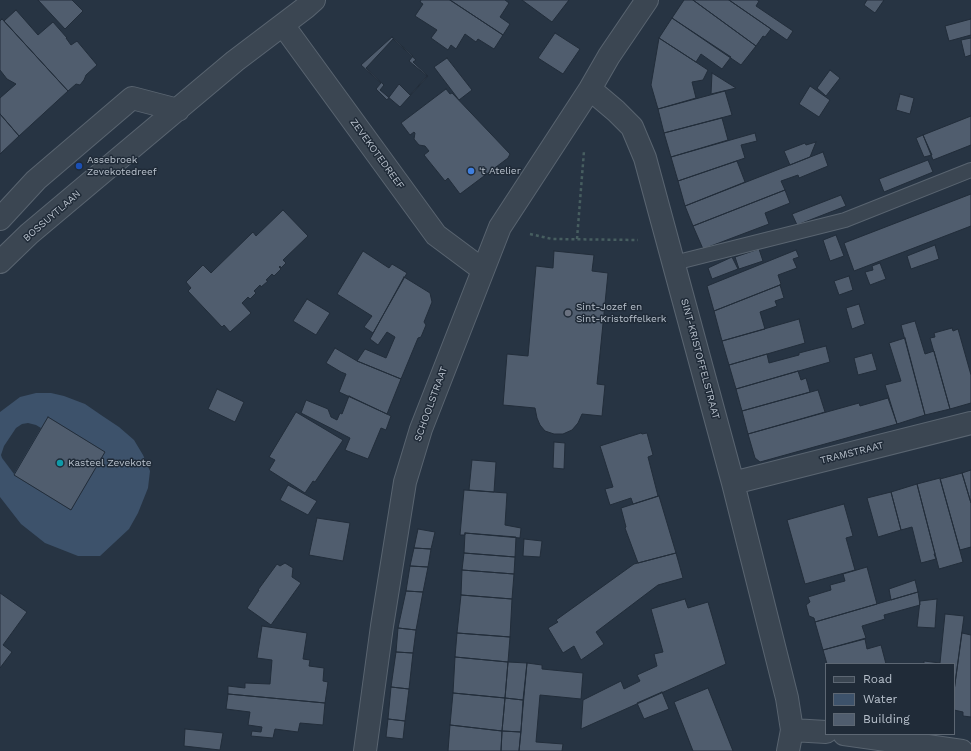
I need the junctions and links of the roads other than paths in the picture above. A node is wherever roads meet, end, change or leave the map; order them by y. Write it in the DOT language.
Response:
graph roads {
  1 [pos="314,0"];
  2 [pos="647,0"];
  3 [pos="283,25"];
  4 [pos="590,89"];
  5 [pos="178,110"];
  6 [pos="971,170"];
  7 [pos="0,218"];
  8 [pos="18,246"];
  9 [pos="0,262"];
  10 [pos="674,263"];
  11 [pos="483,270"];
  12 [pos="971,423"];
  13 [pos="733,483"];
  14 [pos="792,730"];
  15 [pos="825,732"];
  16 [pos="851,735"];
  17 [pos="365,751"];
  18 [pos="788,751"];
  19 [pos="962,751"];
  1 -- 3 [label="street, BOSSUYTLAAN"];
  2 -- 4 [label="street"];
  3 -- 5 [label="street, BOSSUYTLAAN"];
  3 -- 11 [label="street, ZEVEKOTEDREEF"];
  4 -- 10 [label="street, SINT-KRISTOFFELSTRAAT"];
  4 -- 11 [label="street, SCHOOLSTRAAT"];
  5 -- 7 [label="street"];
  5 -- 8 [label="street, BOSSUYTLAAN"];
  6 -- 10 [label="lane"];
  7 -- 8 [label="street"];
  8 -- 9 [label="street, BOSSUYTLAAN"];
  10 -- 13 [label="street, SINT-KRISTOFFELSTRAAT"];
  11 -- 17 [label="street, SCHOOLSTRAAT"];
  12 -- 13 [label="street, TRAMSTRAAT"];
  13 -- 14 [label="street, SINT-KRISTOFFELSTRAAT"];
  14 -- 15 [label="street"];
  14 -- 18 [label="street, SINT-KRISTOFFELSTRAAT"];
  16 -- 19 [label="street"];
}
